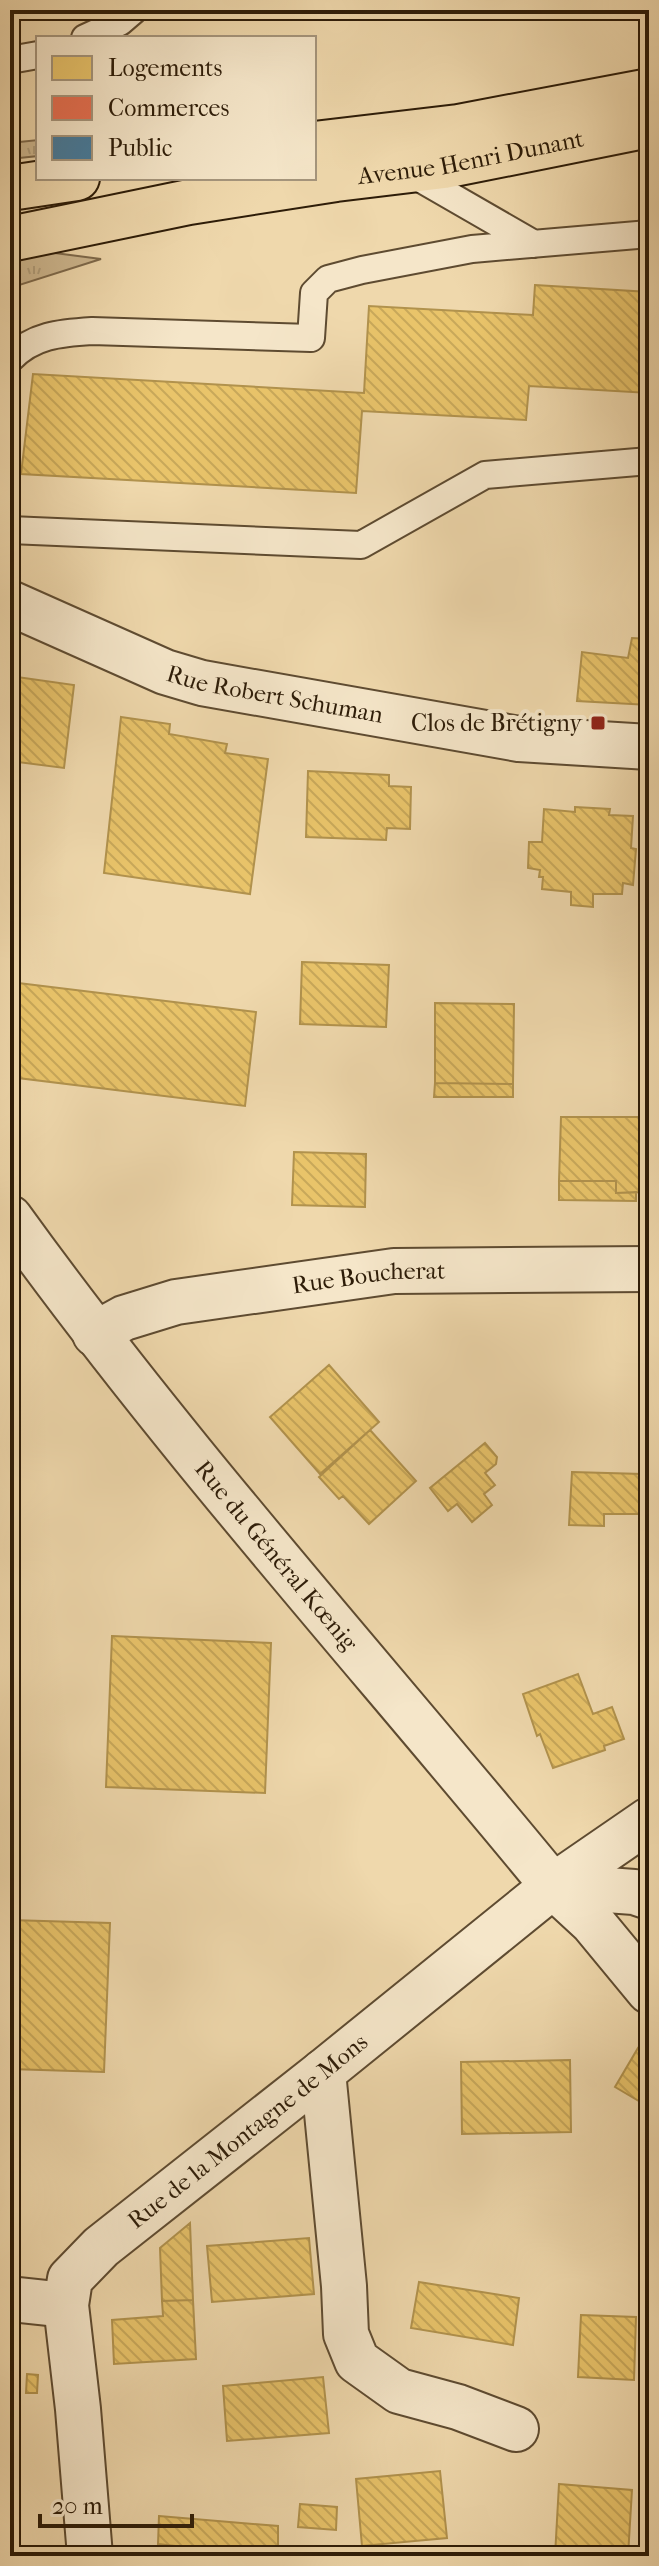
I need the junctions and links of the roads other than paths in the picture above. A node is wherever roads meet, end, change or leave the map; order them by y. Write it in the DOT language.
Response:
graph roads {
  1 [pos="134,10"];
  2 [pos="89,36"];
  3 [pos="36,55"];
  4 [pos="10,60"];
  5 [pos="649,91"];
  6 [pos="649,125"];
  7 [pos="316,144"];
  8 [pos="407,170"];
  9 [pos="64,180"];
  10 [pos="10,188"];
  11 [pos="649,234"];
  12 [pos="10,239"];
  13 [pos="534,244"];
  14 [pos="10,359"];
  15 [pos="649,461"];
  16 [pos="10,530"];
  17 [pos="10,603"];
  18 [pos="649,747"];
  19 [pos="10,1218"];
  20 [pos="649,1269"];
  21 [pos="95,1334"];
  22 [pos="649,1820"];
  23 [pos="553,1886"];
  24 [pos="649,1897"];
  25 [pos="649,1991"];
  26 [pos="323,2072"];
  27 [pos="10,2299"];
  28 [pos="66,2305"];
  29 [pos="516,2429"];
  30 [pos="90,2556"];
  1 -- 2 [label="lane"];
  3 -- 4 [label="lane"];
  5 -- 7 [label="main road, Avenue Henri Dunant"];
  6 -- 8 [label="main road, Avenue Henri Dunant"];
  8 -- 12 [label="main road, Avenue Henri Dunant"];
  8 -- 13 [label="lane"];
  9 -- 10 [label="main road"];
  11 -- 13 [label="lane"];
  13 -- 14 [label="lane"];
  15 -- 16 [label="lane"];
  17 -- 18 [label="street, Rue Robert Schuman"];
  19 -- 21 [label="street, Rue du Général Kœnig"];
  20 -- 21 [label="street, Rue Boucherat"];
  21 -- 23 [label="street, Rue du Général Kœnig"];
  22 -- 23 [label="street, Rue de la Montagne de Mons"];
  23 -- 24 [label="street"];
  23 -- 25 [label="street, Rue du Général Kœnig"];
  23 -- 26 [label="street, Rue de la Montagne de Mons"];
  26 -- 28 [label="street, Rue de la Montagne de Mons"];
  26 -- 29 [label="street"];
  27 -- 28 [label="street"];
  28 -- 30 [label="street, Rue de la Montagne de Mons"];
}
